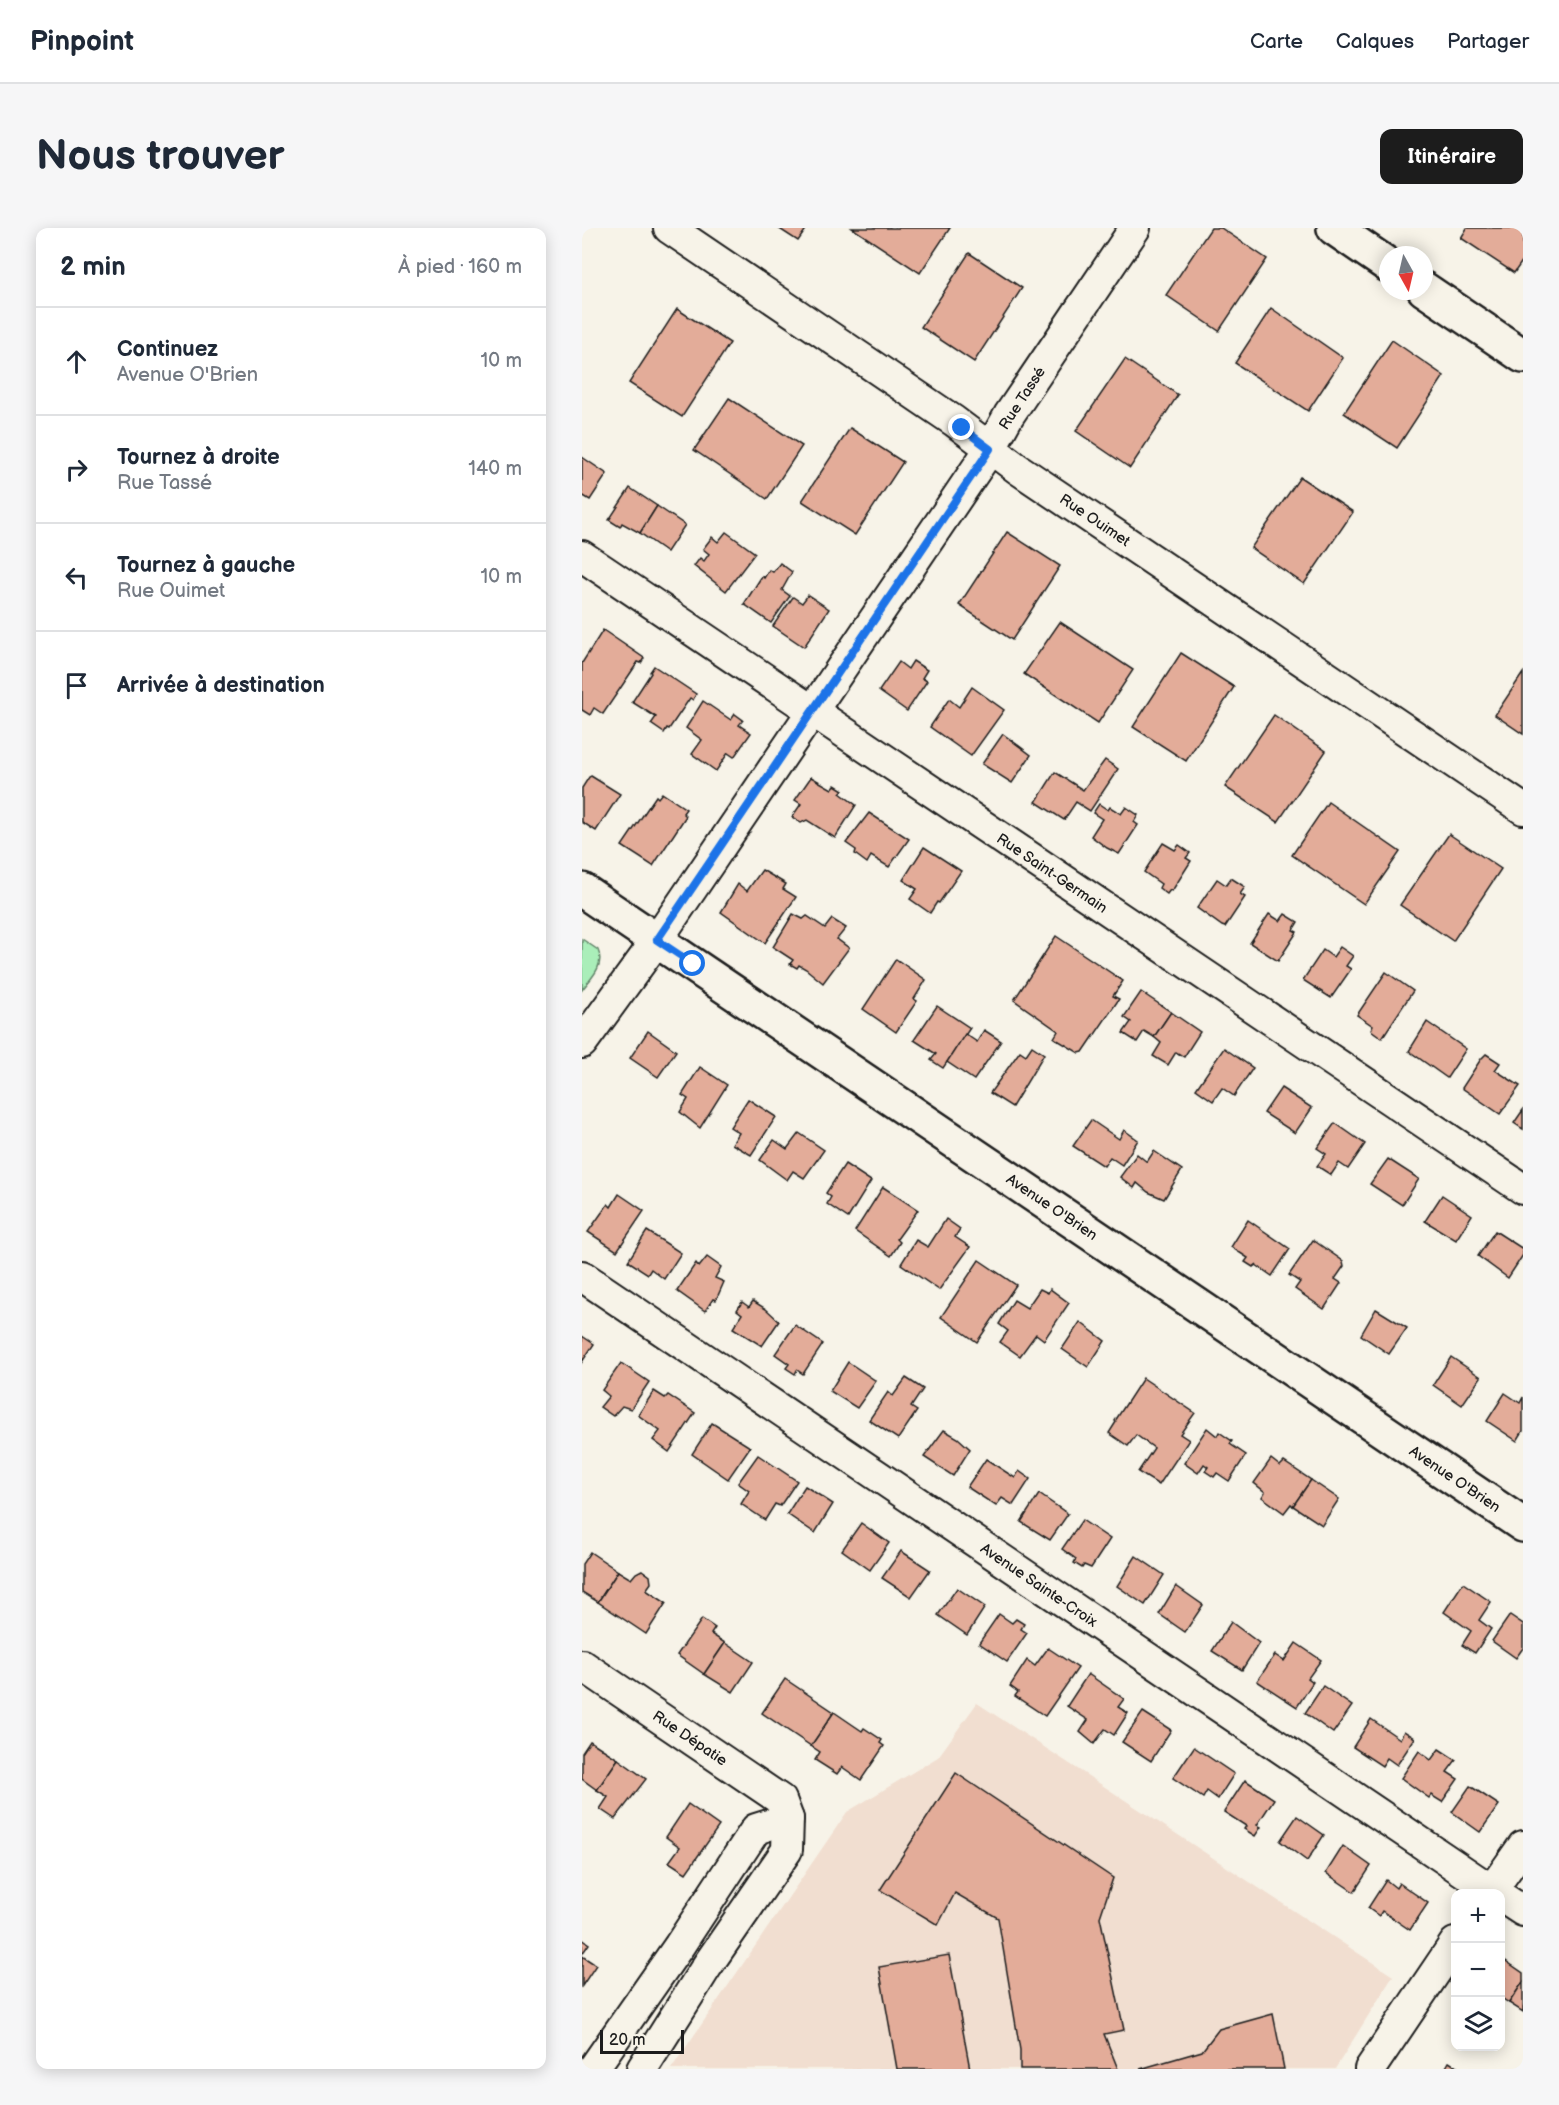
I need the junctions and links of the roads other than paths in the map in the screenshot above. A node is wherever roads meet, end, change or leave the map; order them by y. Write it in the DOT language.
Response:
graph roads {
  1 [pos="669,228"];
  2 [pos="1136,228"];
  3 [pos="1334,228"];
  4 [pos="1379,259"];
  5 [pos="1433,295"];
  6 [pos="1523,356"];
  7 [pos="990,449"];
  8 [pos="582,556"];
  9 [pos="812,711"];
  10 [pos="1523,809"];
  11 [pos="582,890"];
  12 [pos="657,940"];
  13 [pos="582,1043"];
  14 [pos="1523,1189"];
  15 [pos="582,1276"];
  16 [pos="1523,1525"];
  17 [pos="582,1665"];
  18 [pos="788,1819"];
  19 [pos="1523,1846"];
  20 [pos="1489,1889"];
  21 [pos="1497,1889"];
  22 [pos="1505,1899"];
  23 [pos="1523,1911"];
  24 [pos="679,1946"];
  25 [pos="1451,1949"];
  26 [pos="707,1966"];
  27 [pos="592,2069"];
  28 [pos="642,2069"];
  29 [pos="1370,2069"];
  1 -- 7 [label="street, Rue Ouimet"];
  2 -- 7 [label="street, Rue Tassé"];
  3 -- 4 [label="street"];
  5 -- 6 [label="street"];
  7 -- 9 [label="street, Rue Tassé"];
  7 -- 10 [label="street, Rue Ouimet"];
  8 -- 9 [label="street, Rue Saint-Germain"];
  9 -- 12 [label="street, Rue Tassé"];
  9 -- 14 [label="street, Rue Saint-Germain"];
  11 -- 12 [label="street, Avenue O'Brien"];
  12 -- 13 [label="street, Rue Tassé"];
  12 -- 16 [label="street, Avenue O'Brien"];
  15 -- 20 [label="street, Avenue Sainte-Croix"];
  17 -- 18 [label="street, Rue Dépatie"];
  18 -- 24 [label="street"];
  18 -- 26 [label="street"];
  19 -- 21 [label="street"];
  22 -- 23 [label="street, Avenue Sainte-Croix"];
  24 -- 26 [label="street"];
  24 -- 27 [label="street"];
  25 -- 29 [label="street"];
  26 -- 28 [label="street"];
}
